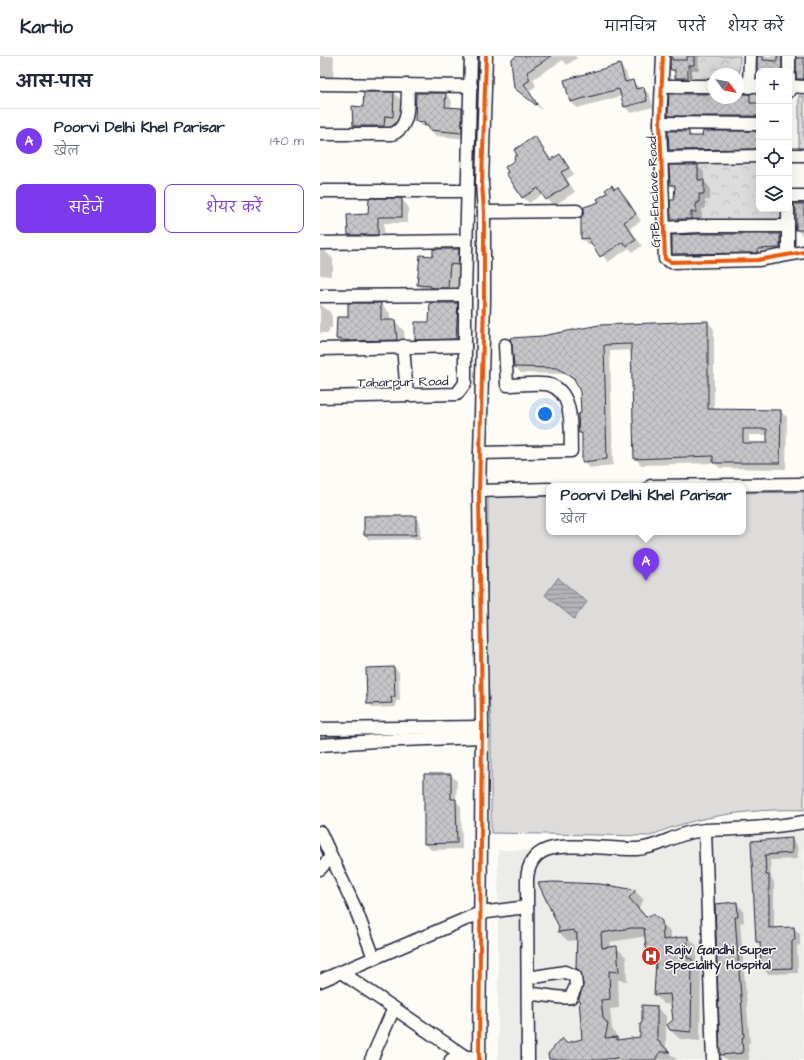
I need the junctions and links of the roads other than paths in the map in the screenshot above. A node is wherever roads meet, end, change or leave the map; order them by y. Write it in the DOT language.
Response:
graph roads {
  1 [pos="471,56"];
  2 [pos="486,56"];
  3 [pos="663,56"];
  4 [pos="750,56"];
  5 [pos="788,56"];
  6 [pos="789,68"];
  7 [pos="320,84"];
  8 [pos="408,85"];
  9 [pos="471,86"];
  10 [pos="662,86"];
  11 [pos="708,86"];
  12 [pos="749,86"];
  13 [pos="792,86"];
  14 [pos="804,87"];
  15 [pos="660,123"];
  16 [pos="756,124"];
  17 [pos="320,134"];
  18 [pos="792,155"];
  19 [pos="804,155"];
  20 [pos="756,156"];
  21 [pos="662,158"];
  22 [pos="320,191"];
  23 [pos="467,191"];
  24 [pos="792,196"];
  25 [pos="804,196"];
  26 [pos="577,211"];
  27 [pos="484,212"];
  28 [pos="788,212"];
  29 [pos="788,226"];
  30 [pos="663,228"];
  31 [pos="466,241"];
  32 [pos="320,243"];
  33 [pos="804,252"];
  34 [pos="788,254"];
  35 [pos="465,295"];
  36 [pos="320,296"];
  37 [pos="505,345"];
  38 [pos="404,346"];
  39 [pos="465,346"];
  40 [pos="320,349"];
  41 [pos="407,395"];
  42 [pos="320,397"];
  43 [pos="480,453"];
  44 [pos="804,484"];
  45 [pos="746,485"];
  46 [pos="546,489"];
  47 [pos="479,491"];
  48 [pos="320,729"];
  49 [pos="482,732"];
  50 [pos="320,745"];
  51 [pos="804,822"];
  52 [pos="705,830"];
  53 [pos="320,832"];
  54 [pos="331,856"];
  55 [pos="320,869"];
  56 [pos="527,907"];
  57 [pos="480,913"];
  58 [pos="374,958"];
  59 [pos="341,972"];
  60 [pos="528,978"];
  61 [pos="320,981"];
  62 [pos="528,994"];
  63 [pos="394,1008"];
  64 [pos="467,1058"];
  65 [pos="479,1058"];
  66 [pos="371,1060"];
  67 [pos="450,1060"];
  68 [pos="528,1060"];
  69 [pos="713,1060"];
  1 -- 9 [label="street"];
  2 -- 27 [label="street"];
  3 -- 10 [label="street, GTB Enclave Road"];
  4 -- 12 [label="street"];
  5 -- 6 [label="street"];
  7 -- 8 [label="street"];
  8 -- 9 [label="street"];
  8 -- 17 [label="street"];
  9 -- 23 [label="street, Taharpur Road"];
  10 -- 11 [label="street"];
  10 -- 15 [label="street, GTB Enclave Road"];
  13 -- 14 [label="street"];
  15 -- 16 [label="street"];
  15 -- 21 [label="street, GTB Enclave Road"];
  18 -- 19 [label="street"];
  20 -- 21 [label="street"];
  21 -- 30 [label="street, GTB Enclave Road"];
  22 -- 23 [label="street"];
  23 -- 31 [label="street, Taharpur Road"];
  24 -- 25 [label="street"];
  26 -- 27 [label="street"];
  27 -- 43 [label="street"];
  28 -- 29 [label="street"];
  29 -- 30 [label="street"];
  29 -- 34 [label="street"];
  30 -- 34 [label="street, GTB Enclave Road"];
  31 -- 32 [label="street"];
  31 -- 35 [label="street, Taharpur Road"];
  33 -- 34 [label="street, GTB Enclave Road"];
  35 -- 36 [label="street"];
  35 -- 39 [label="street, Taharpur Road"];
  37 -- 43 [label="street"];
  38 -- 39 [label="street"];
  38 -- 40 [label="street"];
  38 -- 41 [label="street"];
  39 -- 41 [label="street, Taharpur Road"];
  41 -- 42 [label="street, Taharpur Road"];
  43 -- 47 [label="street"];
  44 -- 45 [label="street"];
  46 -- 47 [label="street"];
  47 -- 49 [label="street"];
  48 -- 49 [label="street"];
  49 -- 50 [label="street"];
  49 -- 57 [label="street"];
  51 -- 52 [label="street"];
  52 -- 56 [label="street"];
  52 -- 69 [label="street"];
  53 -- 54 [label="street"];
  54 -- 55 [label="street"];
  54 -- 58 [label="street"];
  56 -- 57 [label="street"];
  56 -- 60 [label="street"];
  57 -- 58 [label="street"];
  57 -- 65 [label="street"];
  58 -- 59 [label="street"];
  59 -- 61 [label="street"];
  59 -- 63 [label="street"];
  60 -- 62 [label="street"];
  60 -- 62 [label="street"];
  62 -- 68 [label="street"];
  63 -- 64 [label="street"];
  63 -- 66 [label="street"];
  64 -- 65 [label="street"];
  64 -- 67 [label="street"];
}
